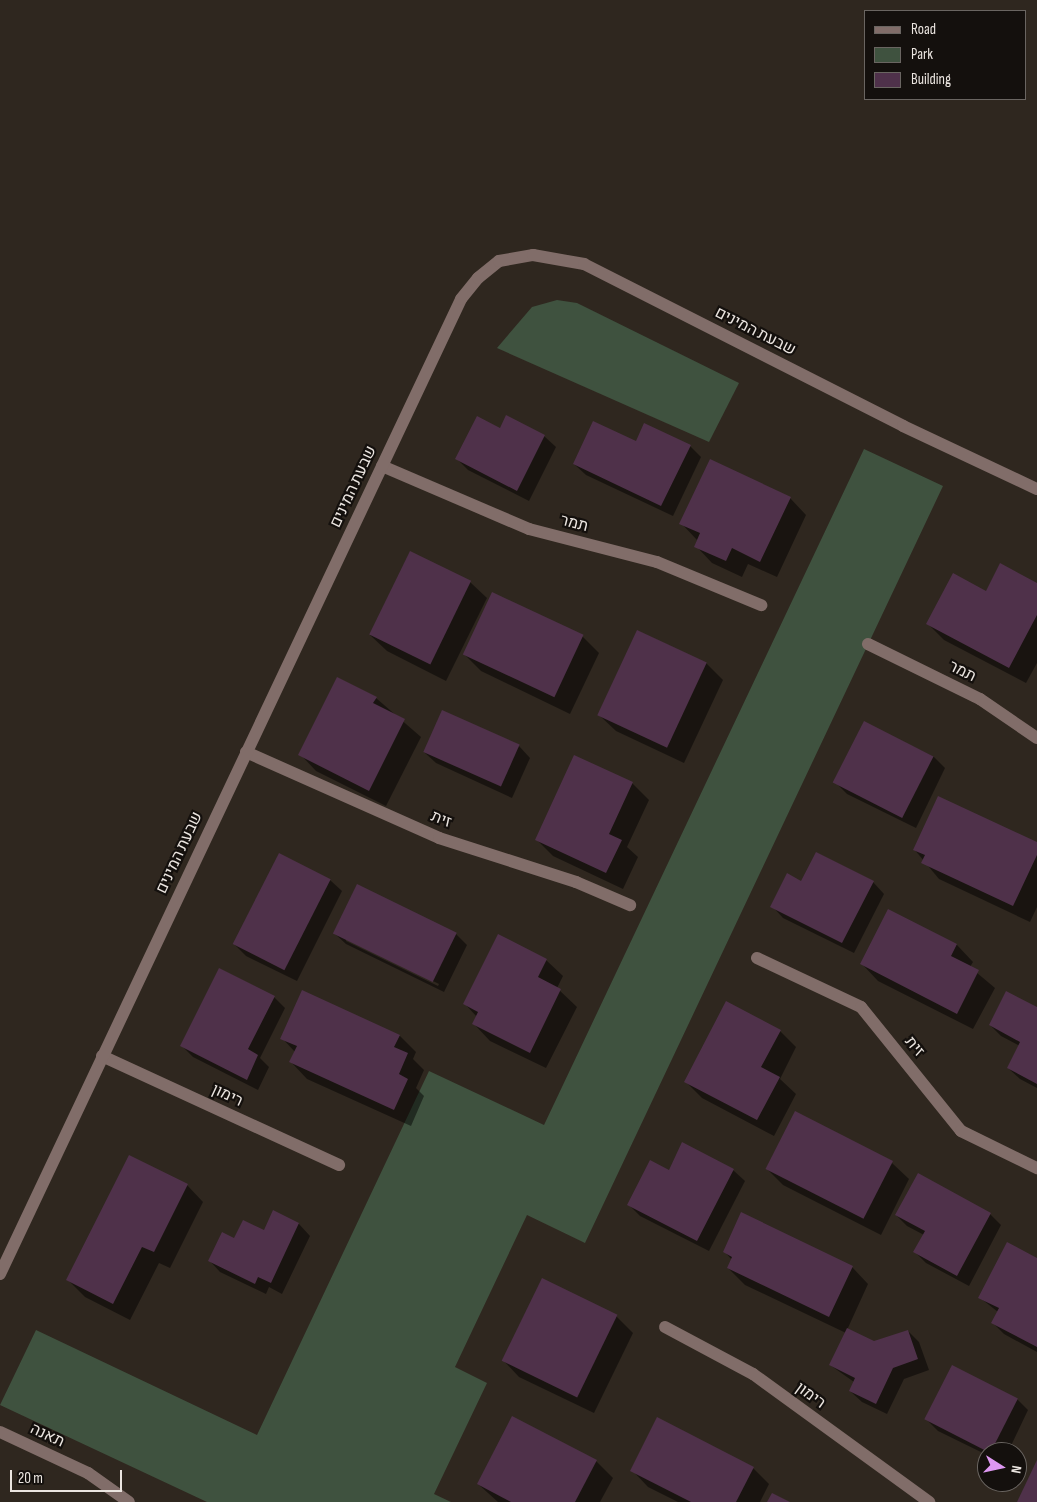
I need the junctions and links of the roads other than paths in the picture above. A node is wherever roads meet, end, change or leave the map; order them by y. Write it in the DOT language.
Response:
graph roads {
  1 [pos="382,466"];
  2 [pos="1037,489"];
  3 [pos="761,605"];
  4 [pos="868,644"];
  5 [pos="1037,738"];
  6 [pos="246,752"];
  7 [pos="630,905"];
  8 [pos="757,958"];
  9 [pos="102,1056"];
  10 [pos="339,1165"];
  11 [pos="1037,1168"];
  12 [pos="0,1274"];
  13 [pos="665,1327"];
  14 [pos="0,1432"];
  15 [pos="129,1502"];
  16 [pos="929,1502"];
  1 -- 2 [label="street, שבעת המינים"];
  1 -- 3 [label="street, תמר"];
  1 -- 6 [label="street, שבעת המינים"];
  4 -- 5 [label="street, תמר"];
  6 -- 7 [label="street, זית"];
  6 -- 9 [label="street, שבעת המינים"];
  8 -- 11 [label="street, זית"];
  9 -- 10 [label="street, רימון"];
  9 -- 12 [label="street, שבעת המינים"];
  13 -- 16 [label="street, רימון"];
  14 -- 15 [label="street, תאנה"];
}
